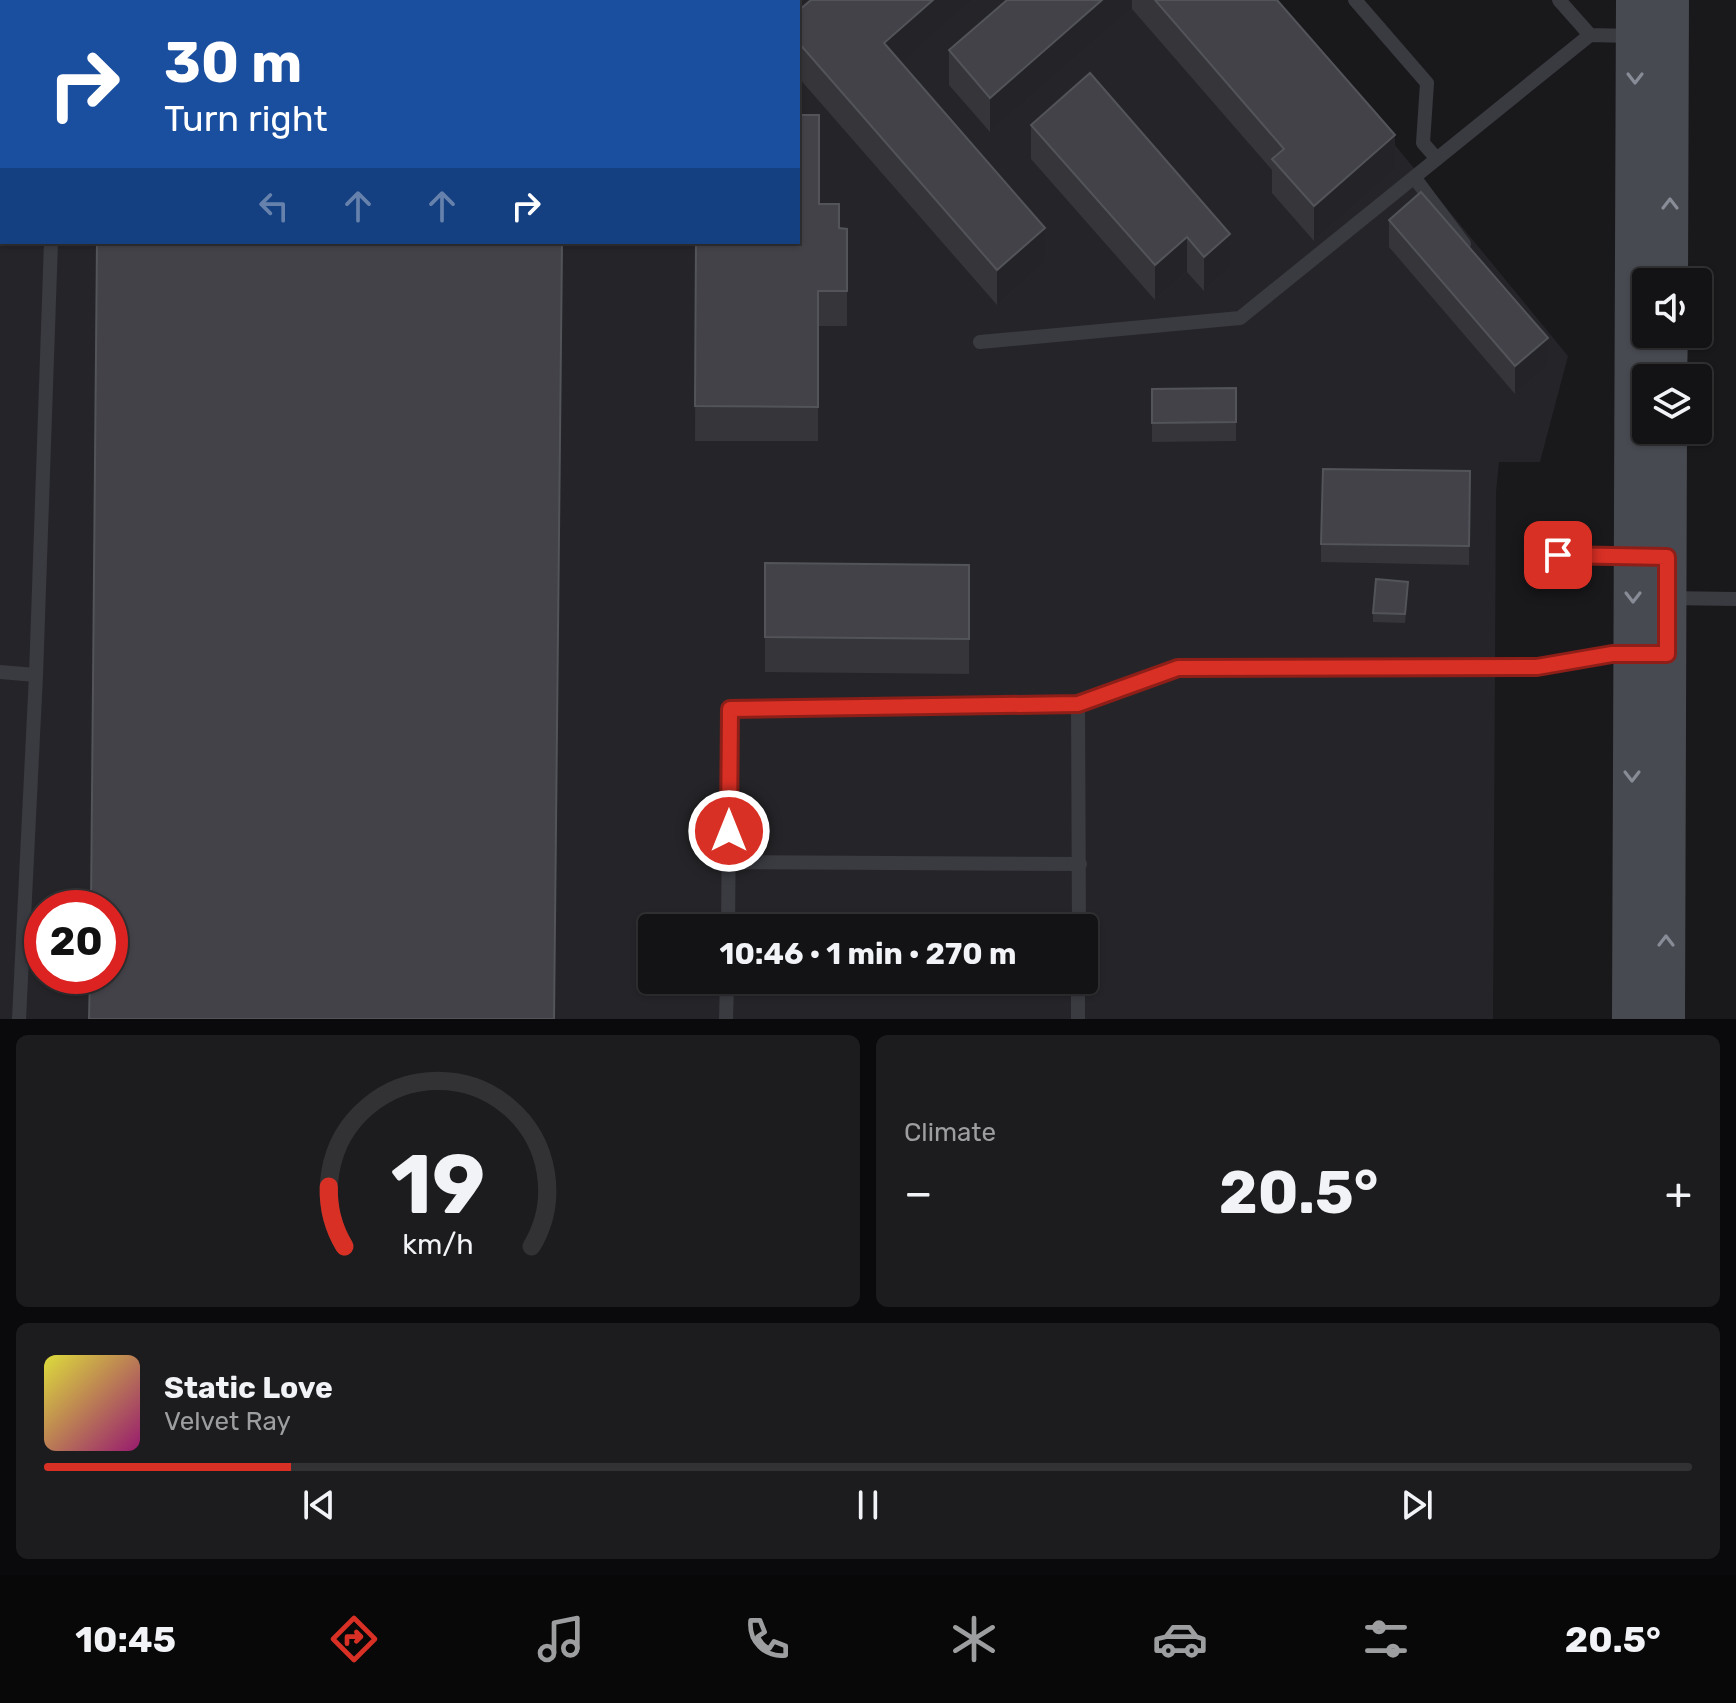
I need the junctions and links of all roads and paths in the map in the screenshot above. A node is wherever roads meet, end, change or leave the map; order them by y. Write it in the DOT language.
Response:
graph roads {
  1 [pos="1355,0"];
  2 [pos="1559,0"];
  3 [pos="1652,24"];
  4 [pos="1590,35"];
  5 [pos="1437,159"];
  6 [pos="1414,177"];
  7 [pos="51,244"];
  8 [pos="1478,262"];
  9 [pos="1668,268"];
  10 [pos="980,342"];
  11 [pos="1666,444"];
  12 [pos="1533,555"];
  13 [pos="1650,557"];
  14 [pos="1667,598"];
  15 [pos="1736,599"];
  16 [pos="1650,654"];
  17 [pos="0,672"];
  18 [pos="36,675"];
  19 [pos="1078,704"];
  20 [pos="729,862"];
  21 [pos="1080,864"];
  22 [pos="728,914"];
  23 [pos="1079,914"];
  24 [pos="727,994"];
  25 [pos="1078,994"];
  26 [pos="19,1019"];
  27 [pos="726,1019"];
  28 [pos="1078,1019"];
  29 [pos="1631,1019"];
  30 [pos="1666,1019"];
  1 -- 5 [label="lane"];
  2 -- 4 [label="lane"];
  3 -- 4 [label="lane"];
  9 -- 3 [label="street, one-way"];
  3 -- 13 [label="street, one-way"];
  4 -- 5 [label="lane"];
  5 -- 6 [label="lane"];
  6 -- 8 [label="lane"];
  6 -- 10 [label="lane"];
  7 -- 18 [label="lane"];
  11 -- 13 [label="street"];
  12 -- 13 [label="lane"];
  13 -- 14 [label="street"];
  13 -- 16 [label="street, one-way"];
  14 -- 15 [label="lane"];
  14 -- 16 [label="street"];
  16 -- 19 [label="lane"];
  16 -- 29 [label="street, one-way"];
  30 -- 16 [label="street, one-way"];
  17 -- 18 [label="lane"];
  18 -- 26 [label="lane"];
  19 -- 20 [label="lane"];
  19 -- 21 [label="lane"];
  20 -- 21 [label="lane"];
  20 -- 22 [label="lane"];
  21 -- 23 [label="lane"];
  24 -- 27 [label="lane"];
  25 -- 28 [label="lane"];
}
